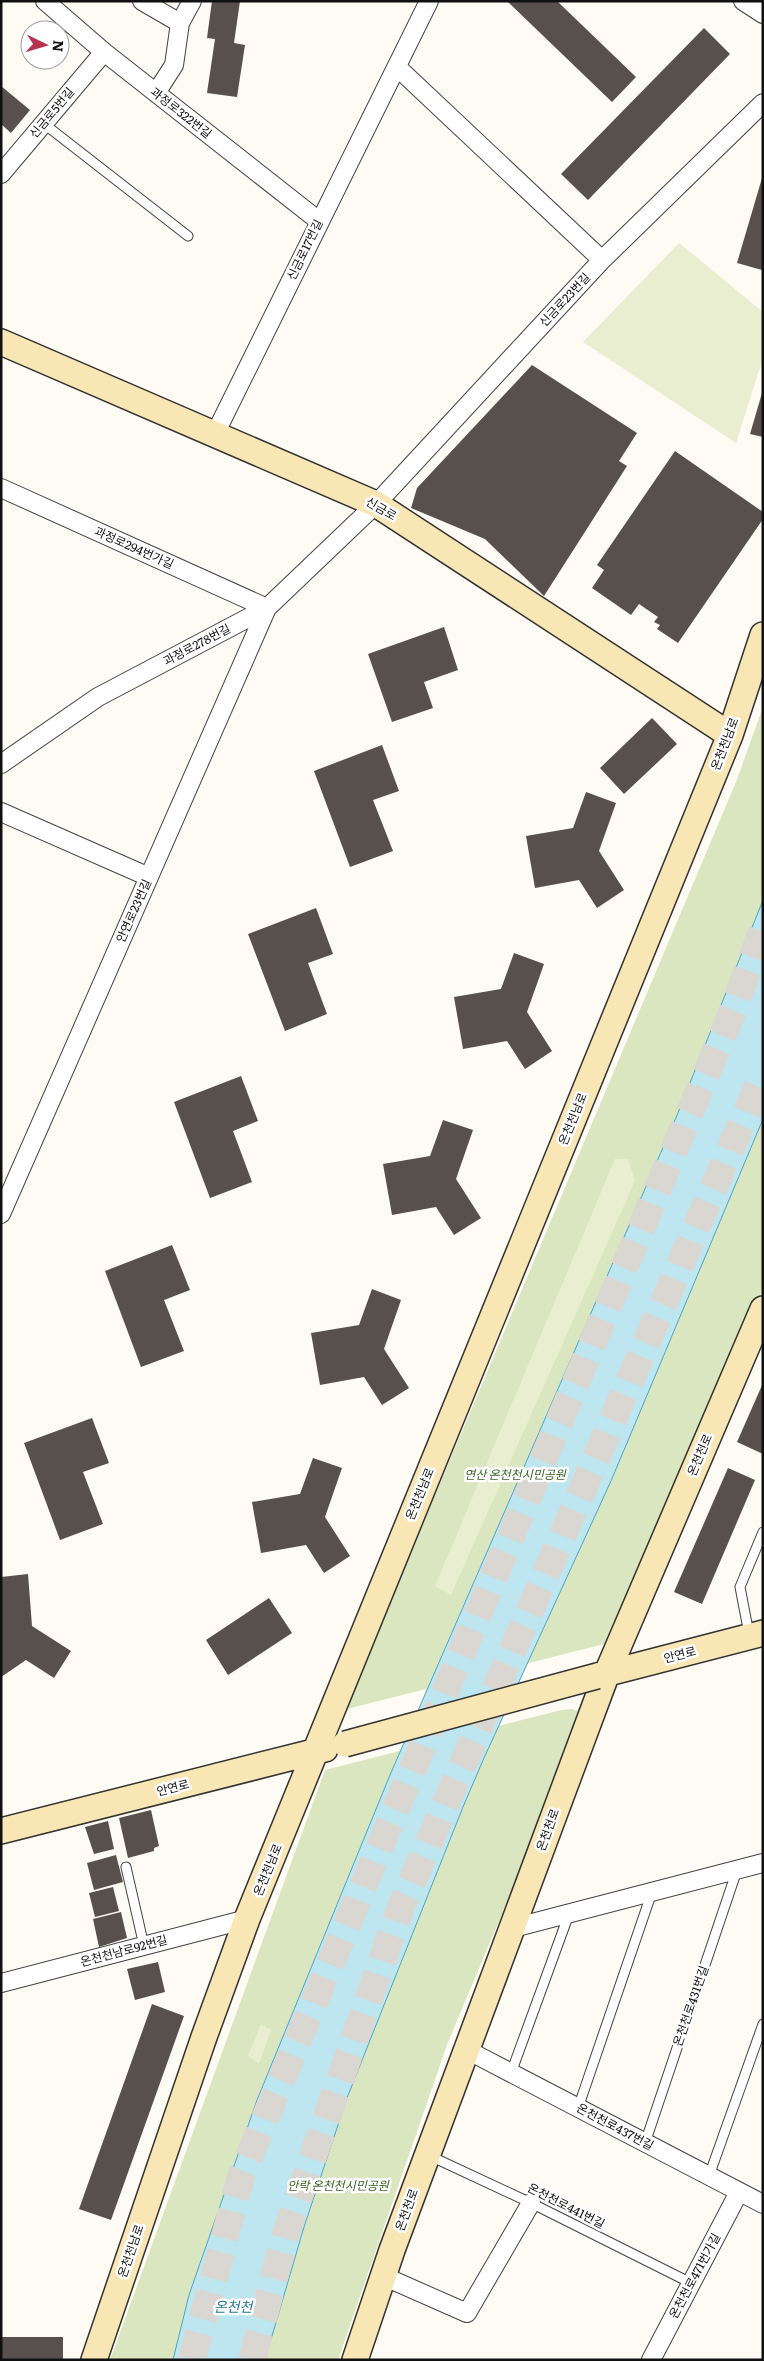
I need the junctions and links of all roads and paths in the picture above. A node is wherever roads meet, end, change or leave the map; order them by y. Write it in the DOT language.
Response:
graph roads {
  1 [pos="45,1"];
  2 [pos="142,1"];
  3 [pos="192,1"];
  4 [pos="429,1"];
  5 [pos="743,1"];
  6 [pos="763,14"];
  7 [pos="180,23"];
  8 [pos="104,52"];
  9 [pos="397,67"];
  10 [pos="156,93"];
  11 [pos="763,103"];
  12 [pos="43,123"];
  13 [pos="1,174"];
  14 [pos="319,221"];
  15 [pos="188,236"];
  16 [pos="602,260"];
  17 [pos="1,342"];
  18 [pos="215,434"];
  19 [pos="1,488"];
  20 [pos="376,504"];
  21 [pos="267,608"];
  22 [pos="763,635"];
  23 [pos="730,735"];
  24 [pos="1,764"];
  25 [pos="2,813"];
  26 [pos="149,877"];
  27 [pos="1,1214"];
  28 [pos="763,1309"];
  29 [pos="763,1532"];
  30 [pos="756,1635"];
  31 [pos="602,1675"];
  32 [pos="314,1752"];
  33 [pos="1,1832"];
  34 [pos="763,1863"];
  35 [pos="126,1867"];
  36 [pos="737,1870"];
  37 [pos="652,1892"];
  38 [pos="569,1914"];
  39 [pos="247,1919"];
  40 [pos="513,1928"];
  41 [pos="144,1946"];
  42 [pos="1,1984"];
  43 [pos="763,2024"];
  44 [pos="467,2050"];
  45 [pos="511,2073"];
  46 [pos="578,2108"];
  47 [pos="645,2143"];
  48 [pos="428,2154"];
  49 [pos="709,2176"];
  50 [pos="739,2192"];
  51 [pos="531,2203"];
  52 [pos="763,2204"];
  53 [pos="383,2276"];
  54 [pos="691,2284"];
  55 [pos="94,2360"];
  56 [pos="355,2360"];
  57 [pos="650,2360"];
  1 -- 8 [label="street, 과정로322번길"];
  2 -- 7 [label="street"];
  3 -- 7 [label="street"];
  4 -- 9 [label="street, 신금로17번길"];
  5 -- 6 [label="street"];
  7 -- 10 [label="street"];
  8 -- 10 [label="street, 과정로322번길"];
  8 -- 12 [label="street, 신금로5번길"];
  9 -- 14 [label="street, 신금로17번길"];
  9 -- 16 [label="street"];
  10 -- 14 [label="street, 과정로322번길"];
  11 -- 16 [label="street, 신금로23번길"];
  12 -- 13 [label="street, 신금로5번길"];
  12 -- 15 [label="lane"];
  14 -- 18 [label="street, 신금로17번길"];
  16 -- 20 [label="street, 신금로23번길"];
  17 -- 18 [label="street, 신금로"];
  18 -- 20 [label="street, 신금로"];
  19 -- 21 [label="street, 과정로294번가길"];
  20 -- 21 [label="street, 과정로278번길"];
  20 -- 23 [label="street, 신금로"];
  21 -- 24 [label="street, 과정로278번길"];
  21 -- 26 [label="street, 안연로23번길"];
  22 -- 23 [label="street, 온천천남로"];
  23 -- 32 [label="street, 온천천남로"];
  25 -- 26 [label="street"];
  26 -- 27 [label="street, 안연로23번길"];
  28 -- 31 [label="street, 온천천로"];
  29 -- 30 [label="lane"];
  30 -- 31 [label="street, 안연로"];
  31 -- 32 [label="street, 안연로, bridge"];
  31 -- 40 [label="street, 온천천로"];
  32 -- 33 [label="street, 안연로"];
  32 -- 39 [label="street, 온천천남로"];
  34 -- 36 [label="street"];
  35 -- 41 [label="lane"];
  36 -- 37 [label="street"];
  36 -- 47 [label="lane, 온천천로431번길"];
  37 -- 38 [label="street"];
  37 -- 46 [label="lane"];
  38 -- 40 [label="street"];
  38 -- 45 [label="lane"];
  39 -- 41 [label="street, 온천천남로92번길"];
  39 -- 55 [label="street, 온천천남로"];
  40 -- 44 [label="street, 온천천로"];
  41 -- 42 [label="street, 온천천남로92번길"];
  43 -- 49 [label="lane"];
  44 -- 45 [label="street, 온천천로437번길"];
  44 -- 48 [label="street, 온천천로"];
  45 -- 46 [label="street, 온천천로437번길"];
  46 -- 47 [label="street, 온천천로437번길"];
  47 -- 49 [label="street, 온천천로437번길"];
  48 -- 51 [label="lane, 온천천로441번길"];
  48 -- 53 [label="street, 온천천로"];
  49 -- 50 [label="street, 온천천로437번길"];
  50 -- 52 [label="street, 온천천로437번길"];
  50 -- 54 [label="street, 온천천로471번가길"];
  51 -- 53 [label="street"];
  51 -- 54 [label="lane, 온천천로441번길"];
  53 -- 56 [label="street, 온천천로"];
  54 -- 57 [label="street, 온천천로471번가길"];
}
